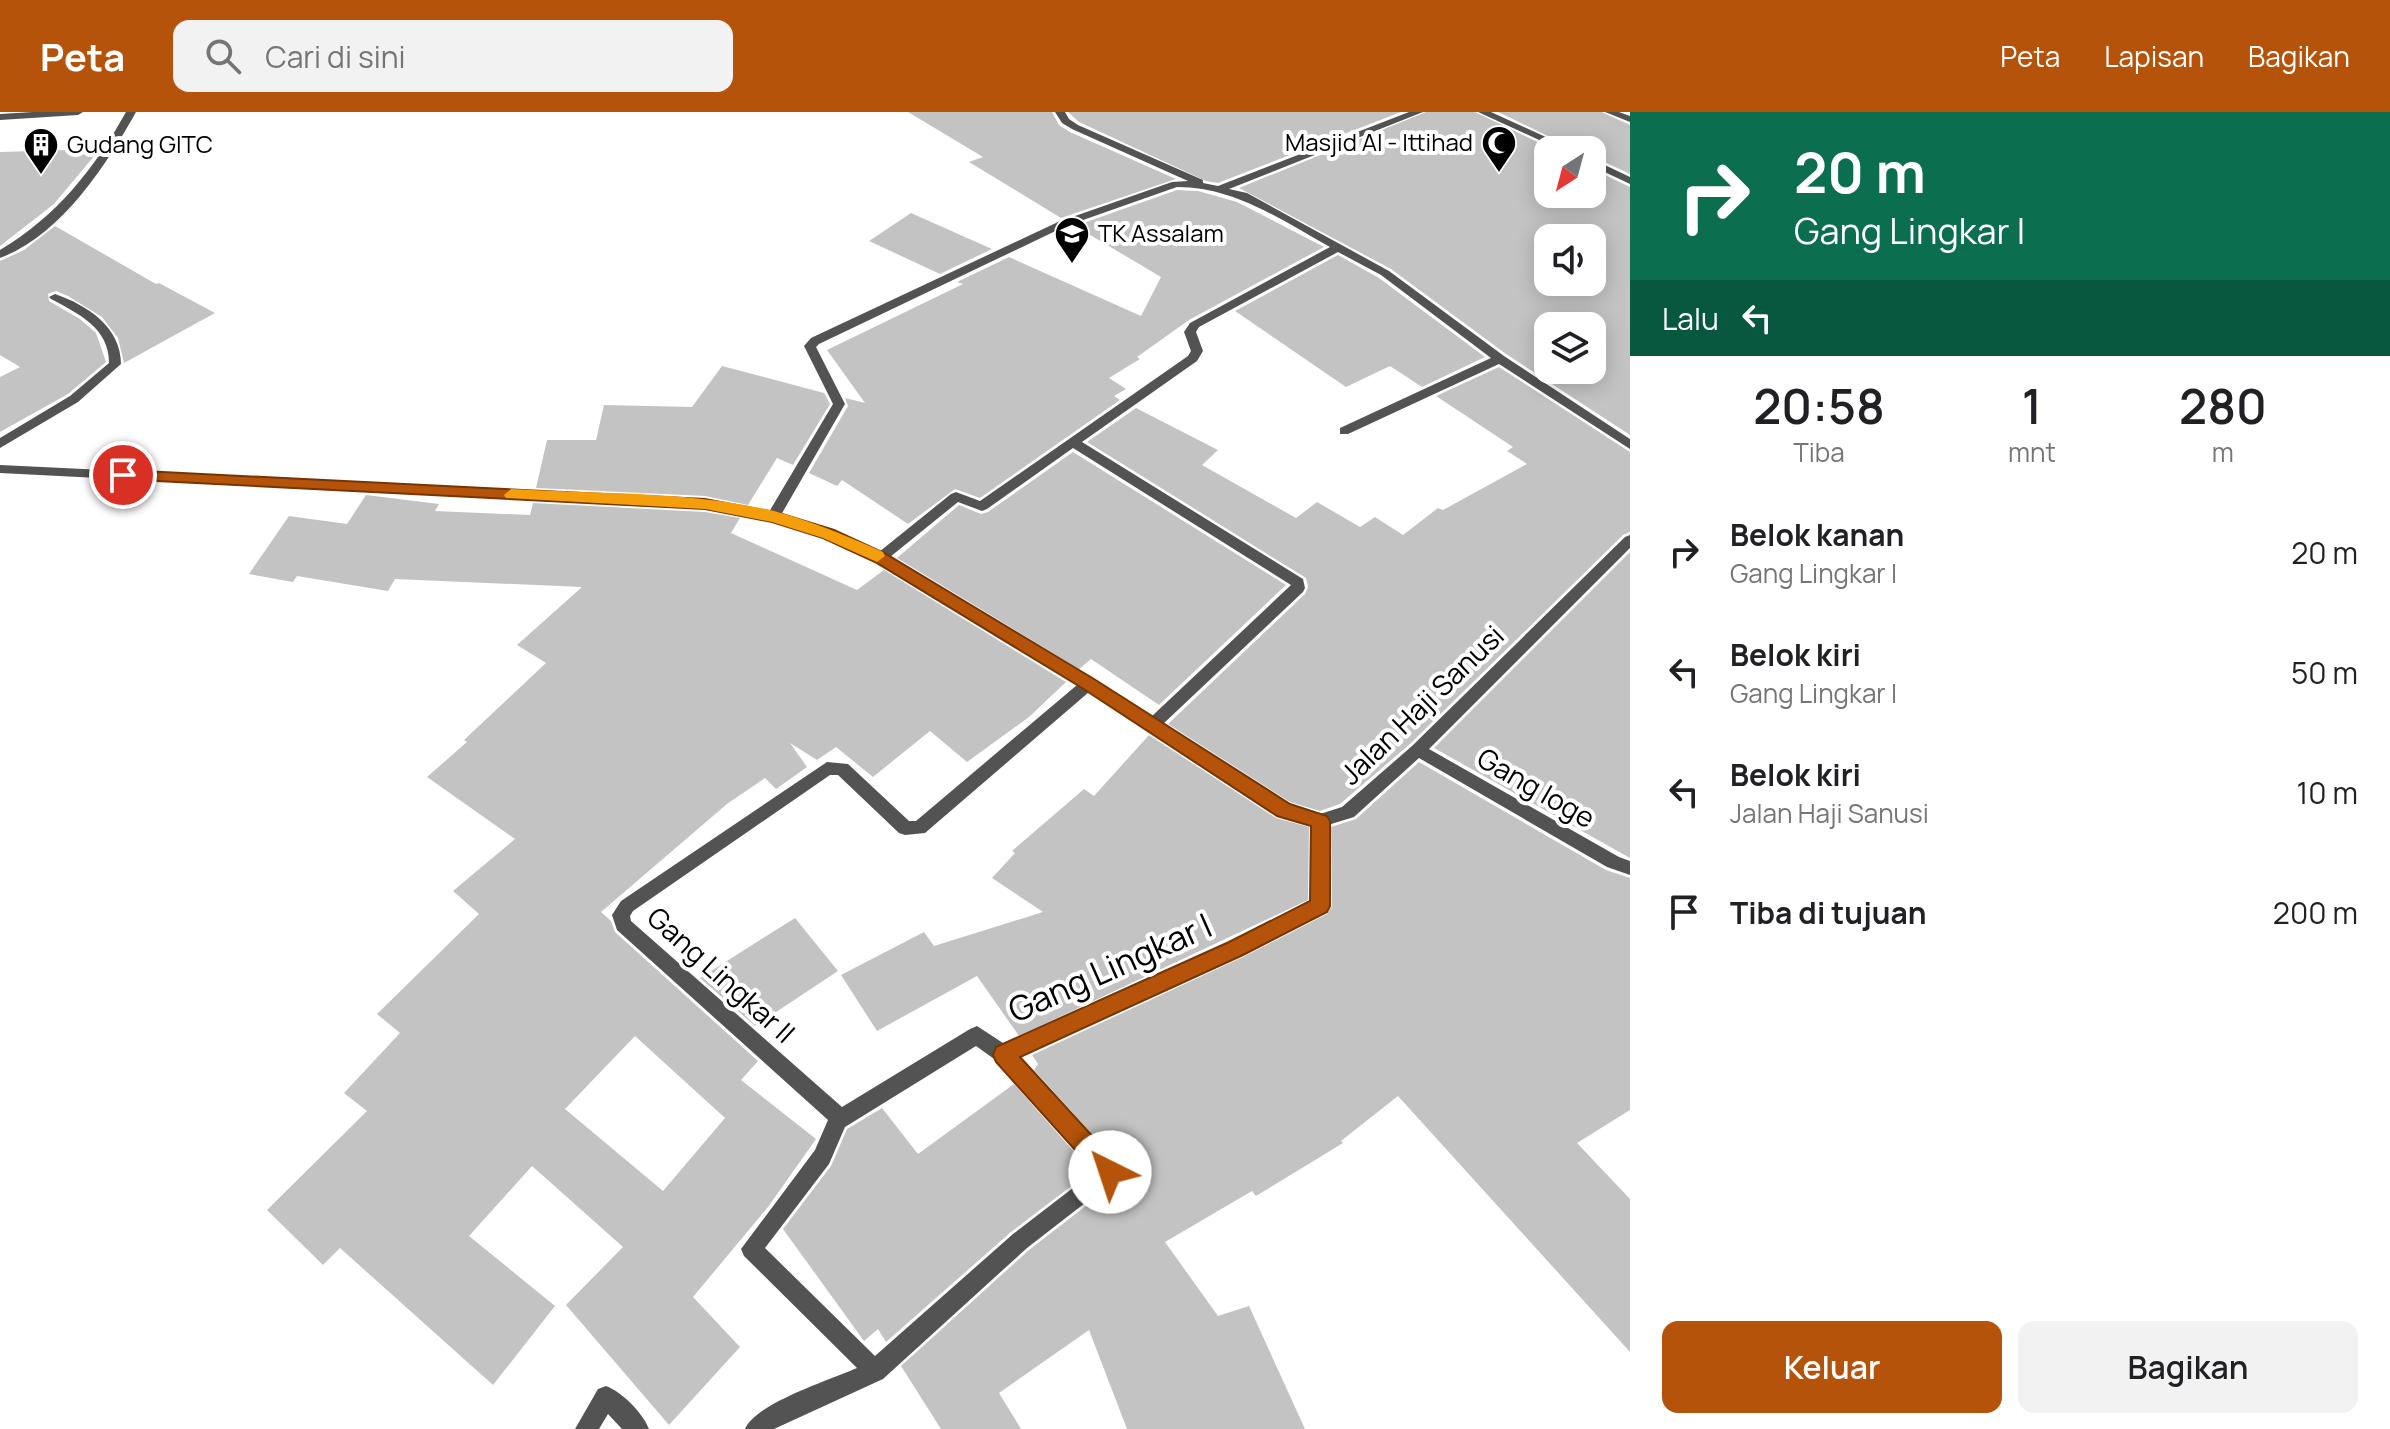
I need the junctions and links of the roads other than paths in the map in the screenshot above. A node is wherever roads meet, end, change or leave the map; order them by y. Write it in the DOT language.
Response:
graph roads {
  1 [pos="78,112"];
  2 [pos="131,112"];
  3 [pos="1060,112"];
  4 [pos="1418,112"];
  5 [pos="1483,112"];
  6 [pos="1610,112"];
  7 [pos="0,117"];
  8 [pos="1630,119"];
  9 [pos="1537,136"];
  10 [pos="1606,169"];
  11 [pos="1630,181"];
  12 [pos="1207,186"];
  13 [pos="1222,189"];
  14 [pos="1340,246"];
  15 [pos="0,255"];
  16 [pos="55,297"];
  17 [pos="1500,359"];
  18 [pos="1344,431"];
  19 [pos="1072,442"];
  20 [pos="0,444"];
  21 [pos="1630,445"];
  22 [pos="0,469"];
  23 [pos="773,517"];
  24 [pos="1630,540"];
  25 [pos="880,558"];
  26 [pos="1088,684"];
  27 [pos="1152,725"];
  28 [pos="1418,750"];
  29 [pos="1320,821"];
  30 [pos="1630,868"];
  31 [pos="1004,1055"];
  32 [pos="840,1119"];
  33 [pos="875,1371"];
  34 [pos="586,1429"];
  35 [pos="638,1429"];
  36 [pos="756,1429"];
  1 -- 7 [label="street"];
  2 -- 15 [label="street"];
  3 -- 12 [label="street"];
  4 -- 13 [label="street"];
  5 -- 9 [label="street"];
  6 -- 8 [label="street"];
  10 -- 11 [label="street"];
  12 -- 13 [label="street"];
  12 -- 23 [label="street"];
  13 -- 14 [label="street"];
  14 -- 17 [label="street"];
  14 -- 19 [label="street"];
  16 -- 20 [label="street"];
  17 -- 18 [label="street"];
  17 -- 21 [label="street"];
  19 -- 25 [label="street"];
  19 -- 27 [label="street"];
  22 -- 23 [label="street"];
  23 -- 25 [label="street"];
  24 -- 28 [label="street, Jalan Haji Sanusi"];
  25 -- 26 [label="street"];
  26 -- 27 [label="street"];
  26 -- 32 [label="street, Gang Lingkar II"];
  27 -- 29 [label="street"];
  28 -- 29 [label="street, Jalan Haji Sanusi"];
  28 -- 30 [label="street, Gang Ioge"];
  29 -- 31 [label="street, Gang Lingkar I"];
  31 -- 32 [label="street"];
  31 -- 33 [label="street, Gang Lingkar I"];
  32 -- 33 [label="street"];
  33 -- 36 [label="street, Gang Lingkar I"];
  34 -- 35 [label="street"];
}
